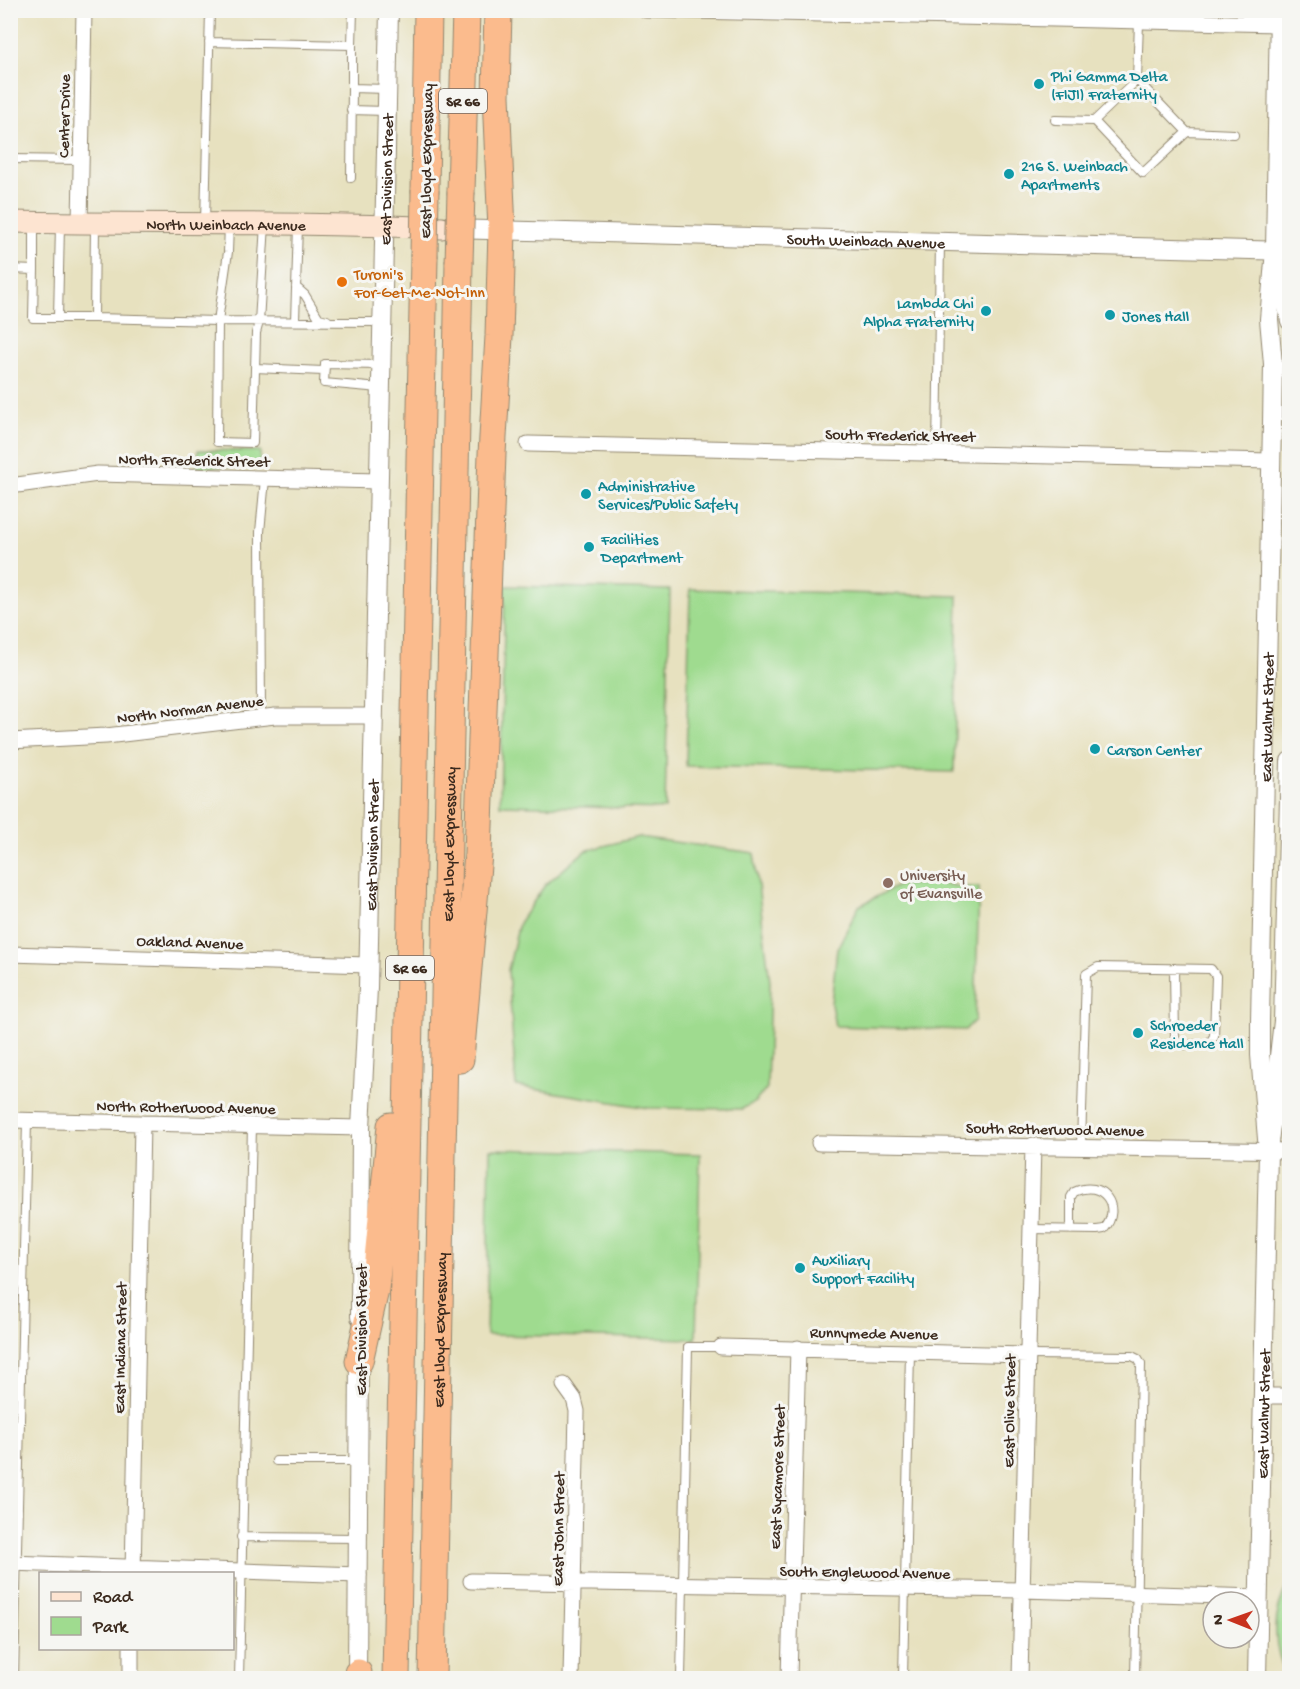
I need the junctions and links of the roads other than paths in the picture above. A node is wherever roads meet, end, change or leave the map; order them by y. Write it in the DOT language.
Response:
graph roads {
  1 [pos="84,10"];
  2 [pos="210,10"];
  3 [pos="353,10"];
  4 [pos="389,10"];
  5 [pos="428,10"];
  6 [pos="465,10"];
  7 [pos="498,10"];
  8 [pos="646,10"];
  9 [pos="1067,15"];
  10 [pos="1279,17"];
  11 [pos="1139,22"];
  12 [pos="209,42"];
  13 [pos="352,45"];
  14 [pos="1284,55"];
  15 [pos="1137,80"];
  16 [pos="352,88"];
  17 [pos="387,89"];
  18 [pos="351,110"];
  19 [pos="386,111"];
  20 [pos="1055,120"];
  21 [pos="1094,121"];
  22 [pos="1186,132"];
  23 [pos="1234,134"];
  24 [pos="10,159"];
  25 [pos="80,160"];
  26 [pos="351,178"];
  27 [pos="10,222"];
  28 [pos="34,222"];
  29 [pos="78,223"];
  30 [pos="265,223"];
  31 [pos="298,223"];
  32 [pos="205,225"];
  33 [pos="229,225"];
  34 [pos="382,225"];
  35 [pos="442,228"];
  36 [pos="502,230"];
  37 [pos="940,240"];
  38 [pos="1282,250"];
  39 [pos="10,269"];
  40 [pos="34,270"];
  41 [pos="296,287"];
  42 [pos="58,318"];
  43 [pos="94,318"];
  44 [pos="218,321"];
  45 [pos="295,321"];
  46 [pos="331,321"];
  47 [pos="1290,321"];
  48 [pos="260,322"];
  49 [pos="381,322"];
  50 [pos="380,365"];
  51 [pos="255,368"];
  52 [pos="323,371"];
  53 [pos="380,388"];
  54 [pos="528,444"];
  55 [pos="937,453"];
  56 [pos="1271,461"];
  57 [pos="265,479"];
  58 [pos="378,481"];
  59 [pos="10,486"];
  60 [pos="373,716"];
  61 [pos="261,717"];
  62 [pos="10,741"];
  63 [pos="1290,761"];
  64 [pos="10,954"];
  65 [pos="368,965"];
  66 [pos="1174,968"];
  67 [pos="1286,974"];
  68 [pos="409,1012"];
  69 [pos="10,1120"];
  70 [pos="27,1120"];
  71 [pos="142,1123"];
  72 [pos="252,1126"];
  73 [pos="361,1128"];
  74 [pos="819,1143"];
  75 [pos="1032,1145"];
  76 [pos="1081,1146"];
  77 [pos="1268,1151"];
  78 [pos="1290,1151"];
  79 [pos="441,1218"];
  80 [pos="1030,1229"];
  81 [pos="1071,1230"];
  82 [pos="721,1347"];
  83 [pos="798,1348"];
  84 [pos="910,1350"];
  85 [pos="1027,1355"];
  86 [pos="359,1361"];
  87 [pos="564,1385"];
  88 [pos="1263,1396"];
  89 [pos="1290,1396"];
  90 [pos="276,1461"];
  91 [pos="361,1461"];
  92 [pos="241,1537"];
  93 [pos="360,1538"];
  94 [pos="14,1563"];
  95 [pos="133,1571"];
  96 [pos="243,1571"];
  97 [pos="359,1575"];
  98 [pos="471,1581"];
  99 [pos="574,1584"];
  100 [pos="683,1585"];
  101 [pos="791,1588"];
  102 [pos="903,1589"];
  103 [pos="1022,1590"];
  104 [pos="1258,1590"];
  105 [pos="1138,1595"];
  106 [pos="1201,1596"];
  107 [pos="131,1650"];
  108 [pos="1257,1650"];
  109 [pos="358,1677"];
  110 [pos="14,1678"];
  111 [pos="131,1678"];
  112 [pos="239,1678"];
  113 [pos="396,1678"];
  114 [pos="432,1678"];
  115 [pos="571,1678"];
  116 [pos="681,1678"];
  117 [pos="789,1678"];
  118 [pos="903,1678"];
  119 [pos="1020,1678"];
  120 [pos="1135,1678"];
  121 [pos="1257,1678"];
  1 -- 25 [label="street, Center Drive"];
  2 -- 12 [label="lane"];
  3 -- 13 [label="lane"];
  4 -- 17 [label="street, East Division Street"];
  5 -- 68 [label="highway, East Lloyd Expressway / SR 66, bridge"];
  6 -- 79 [label="highway, East Lloyd Expressway / SR 66, bridge"];
  7 -- 36 [label="highway"];
  8 -- 9 [label="street"];
  9 -- 11 [label="street"];
  10 -- 11 [label="street"];
  10 -- 14 [label="street, East Walnut Street"];
  11 -- 15 [label="lane"];
  12 -- 13 [label="lane"];
  12 -- 32 [label="lane"];
  13 -- 16 [label="lane"];
  14 -- 38 [label="street, East Walnut Street"];
  15 -- 21 [label="lane"];
  15 -- 22 [label="lane"];
  16 -- 17 [label="lane"];
  16 -- 18 [label="lane"];
  17 -- 19 [label="street, East Division Street"];
  18 -- 19 [label="lane"];
  18 -- 26 [label="lane"];
  19 -- 34 [label="street, East Division Street"];
  20 -- 21 [label="lane"];
  21 -- 22 [label="lane"];
  22 -- 23 [label="lane"];
  24 -- 25 [label="lane"];
  25 -- 29 [label="street, Center Drive"];
  27 -- 28 [label="main road, North Weinbach Avenue"];
  28 -- 29 [label="main road, North Weinbach Avenue"];
  28 -- 40 [label="lane"];
  29 -- 32 [label="main road, North Weinbach Avenue"];
  29 -- 42 [label="lane"];
  29 -- 43 [label="lane"];
  30 -- 31 [label="main road, North Weinbach Avenue"];
  30 -- 33 [label="main road, North Weinbach Avenue"];
  30 -- 48 [label="lane"];
  31 -- 34 [label="main road, North Weinbach Avenue"];
  31 -- 41 [label="lane"];
  32 -- 33 [label="main road, North Weinbach Avenue"];
  33 -- 44 [label="lane"];
  34 -- 35 [label="main road, North Weinbach Avenue"];
  34 -- 49 [label="street, East Division Street"];
  35 -- 36 [label="street, South Weinbach Avenue"];
  36 -- 37 [label="street, South Weinbach Avenue"];
  36 -- 79 [label="highway"];
  37 -- 38 [label="street, South Weinbach Avenue"];
  37 -- 55 [label="lane"];
  38 -- 47 [label="street, East Walnut Street"];
  38 -- 56 [label="street, East Walnut Street"];
  39 -- 40 [label="lane"];
  40 -- 42 [label="lane"];
  41 -- 45 [label="lane"];
  41 -- 46 [label="lane"];
  42 -- 43 [label="lane"];
  43 -- 44 [label="lane"];
  44 -- 48 [label="lane"];
  44 -- 51 [label="lane"];
  45 -- 46 [label="lane"];
  45 -- 48 [label="lane"];
  46 -- 49 [label="lane"];
  48 -- 51 [label="lane"];
  49 -- 50 [label="street, East Division Street"];
  50 -- 52 [label="lane"];
  50 -- 53 [label="street, East Division Street"];
  51 -- 52 [label="lane"];
  52 -- 53 [label="lane"];
  53 -- 58 [label="street, East Division Street"];
  54 -- 55 [label="street, South Frederick Street"];
  55 -- 56 [label="street, South Frederick Street"];
  56 -- 77 [label="street, East Walnut Street"];
  57 -- 58 [label="street, North Frederick Street"];
  57 -- 59 [label="street, North Frederick Street"];
  57 -- 61 [label="lane"];
  58 -- 60 [label="street, East Division Street"];
  60 -- 61 [label="street, North Norman Avenue"];
  60 -- 65 [label="street, East Division Street"];
  61 -- 62 [label="street, North Norman Avenue"];
  63 -- 67 [label="street, East Walnut Street"];
  64 -- 65 [label="street, Oakland Avenue"];
  65 -- 73 [label="street, East Division Street"];
  66 -- 66 [label="lane"];
  66 -- 76 [label="lane"];
  67 -- 77 [label="street, East Walnut Street"];
  68 -- 86 [label="highway"];
  68 -- 113 [label="highway, East Lloyd Expressway / SR 66"];
  69 -- 70 [label="street, North Rotherwood Avenue"];
  70 -- 71 [label="street, North Rotherwood Avenue"];
  70 -- 94 [label="lane"];
  71 -- 72 [label="street, North Rotherwood Avenue"];
  71 -- 95 [label="street, East Indiana Street"];
  72 -- 73 [label="street, North Rotherwood Avenue"];
  72 -- 92 [label="lane"];
  73 -- 86 [label="street, East Division Street"];
  74 -- 75 [label="street, South Rotherwood Avenue"];
  75 -- 76 [label="street, South Rotherwood Avenue"];
  75 -- 80 [label="street, East Olive Street"];
  76 -- 77 [label="street, South Rotherwood Avenue"];
  77 -- 78 [label="street, South Rotherwood Avenue"];
  77 -- 88 [label="street, East Walnut Street"];
  79 -- 114 [label="highway, East Lloyd Expressway / SR 66"];
  80 -- 81 [label="lane"];
  80 -- 85 [label="street, East Olive Street"];
  81 -- 81 [label="lane"];
  82 -- 83 [label="street, Runnymede Avenue"];
  82 -- 100 [label="lane"];
  83 -- 84 [label="street, Runnymede Avenue"];
  83 -- 101 [label="street, East Sycamore Street"];
  84 -- 85 [label="street, Runnymede Avenue"];
  84 -- 102 [label="lane"];
  85 -- 103 [label="street, East Olive Street"];
  85 -- 105 [label="lane"];
  86 -- 91 [label="street, East Division Street"];
  87 -- 99 [label="street, East John Street"];
  88 -- 89 [label="street"];
  88 -- 104 [label="street, East Walnut Street"];
  90 -- 91 [label="lane"];
  91 -- 93 [label="street, East Division Street"];
  92 -- 93 [label="lane"];
  92 -- 96 [label="lane"];
  93 -- 97 [label="street, East Division Street"];
  94 -- 95 [label="street"];
  94 -- 110 [label="lane"];
  95 -- 96 [label="street"];
  96 -- 97 [label="street"];
  96 -- 112 [label="lane"];
  97 -- 109 [label="street, East Division Street"];
  98 -- 99 [label="street, South Englewood Avenue"];
  99 -- 100 [label="street, South Englewood Avenue"];
  99 -- 115 [label="street, East John Street"];
  100 -- 101 [label="street, South Englewood Avenue"];
  100 -- 116 [label="lane"];
  101 -- 102 [label="street, South Englewood Avenue"];
  101 -- 117 [label="street, East Sycamore Street"];
  102 -- 103 [label="street, South Englewood Avenue"];
  102 -- 118 [label="lane"];
  103 -- 105 [label="street, South Englewood Avenue"];
  103 -- 119 [label="street, East Olive Street"];
  105 -- 106 [label="street, South Englewood Avenue"];
  105 -- 120 [label="lane"];
  107 -- 111 [label="street"];
  108 -- 121 [label="street, East Walnut Street"];
}
